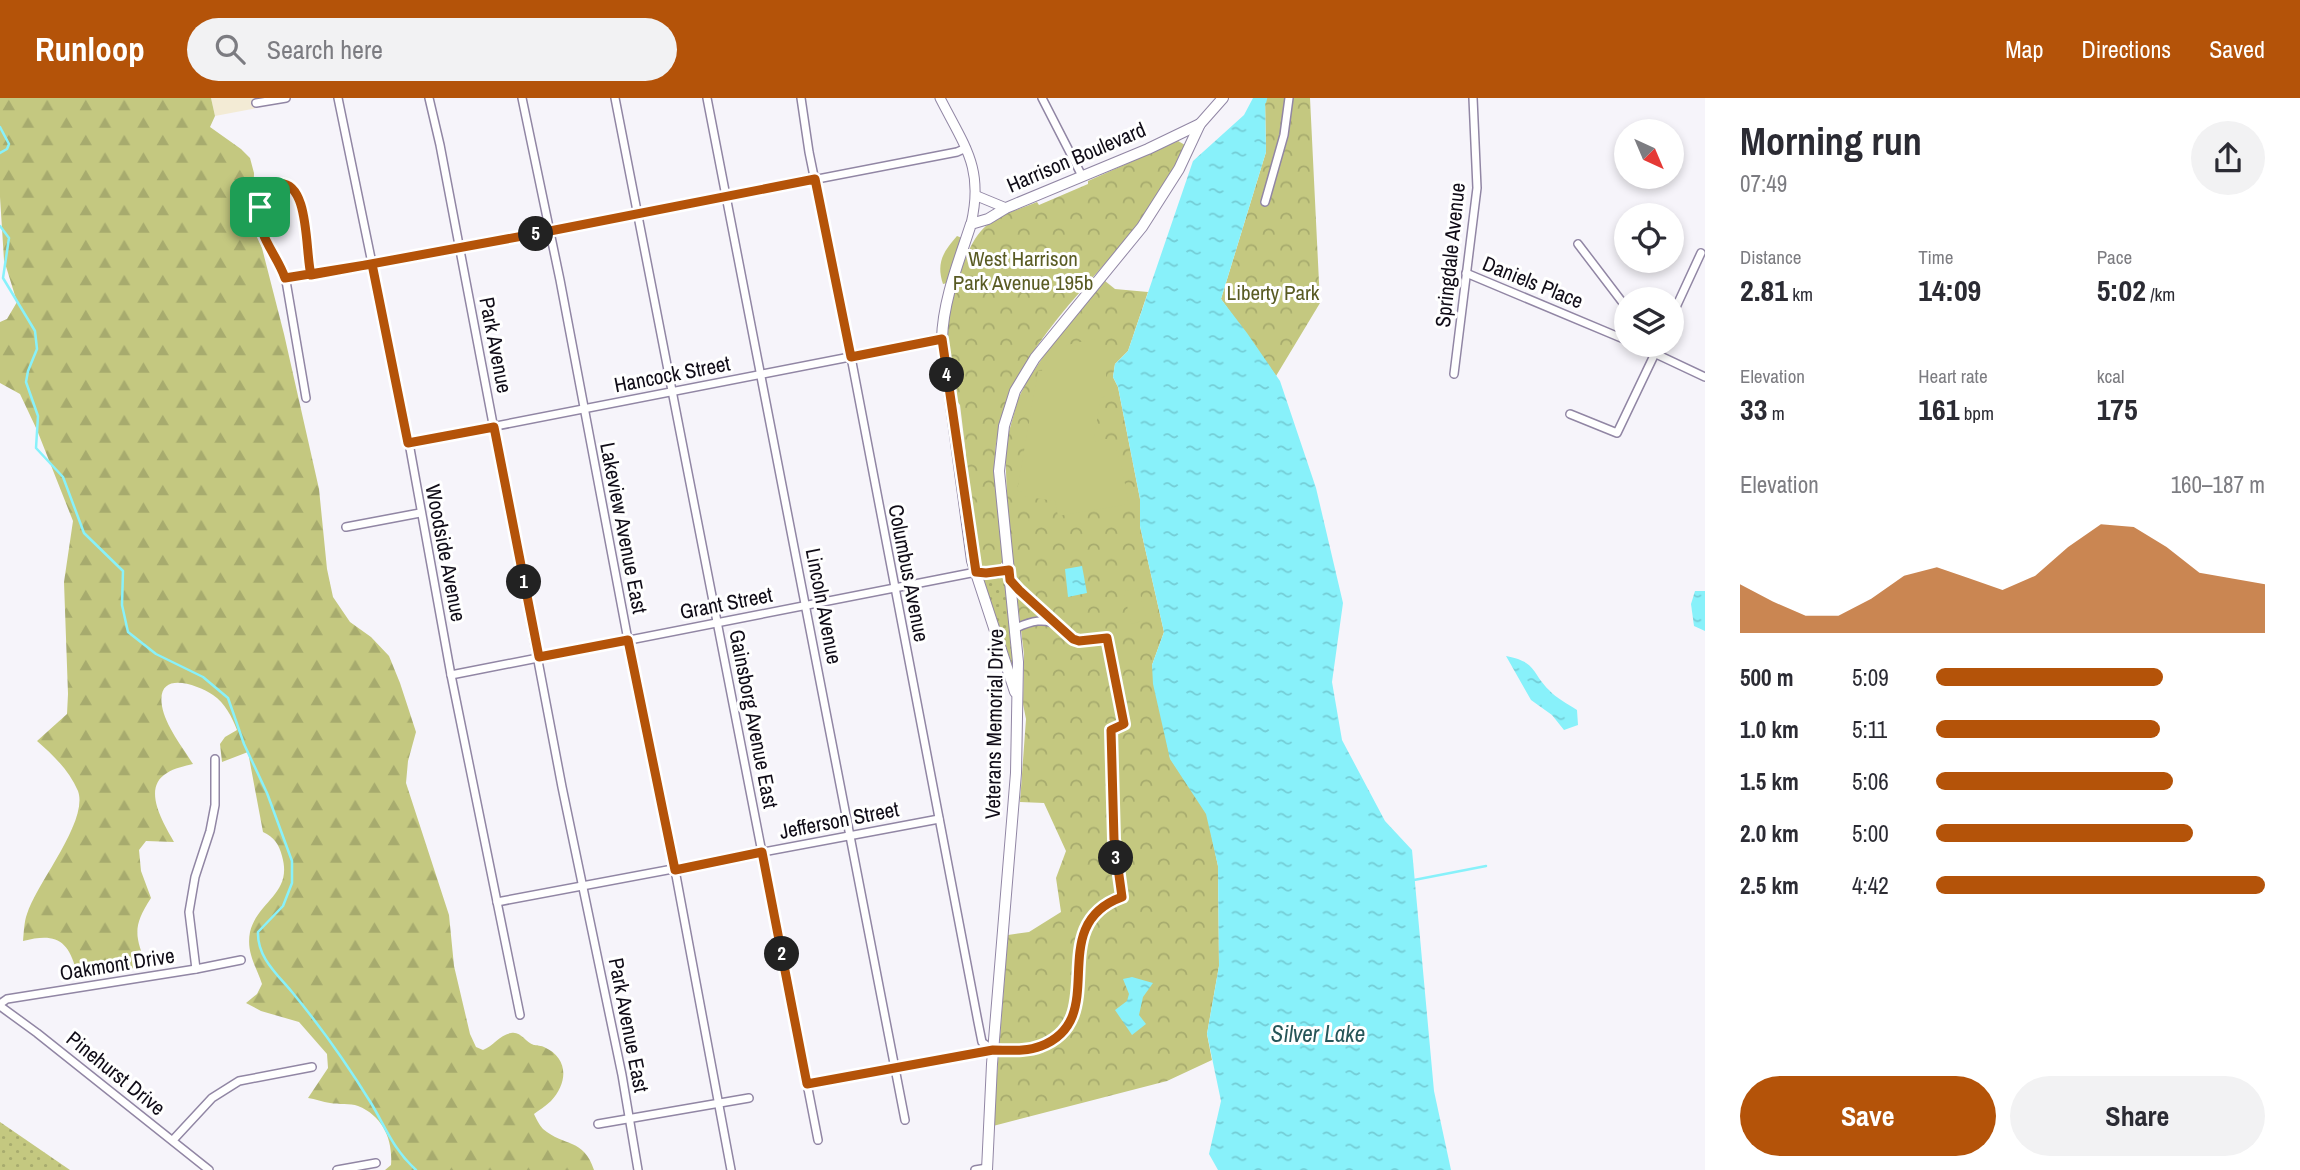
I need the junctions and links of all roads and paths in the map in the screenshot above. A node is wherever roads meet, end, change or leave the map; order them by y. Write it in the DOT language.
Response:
graph roads {
  1 [pos="286,98"];
  2 [pos="338,98"];
  3 [pos="429,98"];
  4 [pos="522,98"];
  5 [pos="615,98"];
  6 [pos="707,98"];
  7 [pos="801,98"];
  8 [pos="940,98"];
  9 [pos="1042,98"];
  10 [pos="1223,98"];
  11 [pos="1289,98"];
  12 [pos="1473,98"];
  13 [pos="256,103"];
  14 [pos="1200,124"];
  15 [pos="966,148"];
  16 [pos="1082,176"];
  17 [pos="815,179"];
  18 [pos="977,196"];
  19 [pos="726,197"];
  20 [pos="1265,202"];
  21 [pos="1006,208"];
  22 [pos="638,214"];
  23 [pos="971,225"];
  24 [pos="550,231"];
  25 [pos="1578,244"];
  26 [pos="460,248"];
  27 [pos="1702,253"];
  28 [pos="372,264"];
  29 [pos="1466,273"];
  30 [pos="311,275"];
  31 [pos="285,278"];
  32 [pos="1614,291"];
  33 [pos="1684,291"];
  34 [pos="1614,335"];
  35 [pos="942,339"];
  36 [pos="851,357"];
  37 [pos="1650,357"];
  38 [pos="1672,357"];
  39 [pos="761,374"];
  40 [pos="1454,374"];
  41 [pos="1705,377"];
  42 [pos="672,392"];
  43 [pos="306,398"];
  44 [pos="584,409"];
  45 [pos="1570,414"];
  46 [pos="494,427"];
  47 [pos="408,443"];
  48 [pos="420,513"];
  49 [pos="346,527"];
  50 [pos="976,572"];
  51 [pos="1009,575"];
  52 [pos="894,588"];
  53 [pos="806,605"];
  54 [pos="717,622"];
  55 [pos="1057,625"];
  56 [pos="1016,628"];
  57 [pos="628,640"];
  58 [pos="539,657"];
  59 [pos="451,675"];
  60 [pos="1017,696"];
  61 [pos="215,759"];
  62 [pos="939,820"];
  63 [pos="849,835"];
  64 [pos="762,852"];
  65 [pos="675,870"];
  66 [pos="583,887"];
  67 [pos="498,902"];
  68 [pos="241,960"];
  69 [pos="196,969"];
  70 [pos="0,1005"];
  71 [pos="520,1015"];
  72 [pos="993,1050"];
  73 [pos="312,1066"];
  74 [pos="895,1069"];
  75 [pos="807,1084"];
  76 [pos="749,1098"];
  77 [pos="718,1103"];
  78 [pos="629,1119"];
  79 [pos="905,1120"];
  80 [pos="598,1125"];
  81 [pos="173,1140"];
  82 [pos="818,1140"];
  83 [pos="376,1163"];
  84 [pos="987,1169"];
  85 [pos="209,1170"];
  86 [pos="337,1170"];
  87 [pos="638,1170"];
  88 [pos="731,1170"];
  89 [pos="975,1170"];
  1 -- 13 [label="street"];
  2 -- 28 [label="street, Woodside Avenue"];
  3 -- 26 [label="street, Park Avenue"];
  4 -- 24 [label="street, Lakeview Avenue East"];
  5 -- 22 [label="street, Gainsborg Avenue East"];
  6 -- 19 [label="street, Lincoln Avenue"];
  7 -- 17 [label="street, Columbus Avenue"];
  8 -- 15 [label="street"];
  9 -- 16 [label="street"];
  10 -- 14 [label="main road"];
  11 -- 20 [label="street"];
  12 -- 29 [label="street, Springdale Avenue"];
  14 -- 16 [label="main road, Harrison Boulevard"];
  14 -- 51 [label="main road, Veterans Memorial Drive"];
  15 -- 17 [label="street"];
  15 -- 18 [label="street"];
  16 -- 21 [label="main road, Harrison Boulevard"];
  17 -- 19 [label="street"];
  17 -- 36 [label="street, Columbus Avenue"];
  18 -- 21 [label="street, Harrison Boulevard"];
  18 -- 23 [label="street"];
  19 -- 22 [label="street"];
  19 -- 39 [label="street, Lincoln Avenue"];
  21 -- 23 [label="main road, Harrison Boulevard"];
  22 -- 24 [label="street"];
  22 -- 42 [label="street, Gainsborg Avenue East"];
  23 -- 35 [label="main road"];
  24 -- 26 [label="street"];
  24 -- 44 [label="street, Lakeview Avenue East"];
  25 -- 32 [label="street"];
  26 -- 28 [label="street"];
  26 -- 46 [label="street, Park Avenue"];
  27 -- 33 [label="street"];
  28 -- 30 [label="street"];
  28 -- 47 [label="street, Woodside Avenue"];
  29 -- 34 [label="street, Daniels Place"];
  29 -- 40 [label="street, Springdale Avenue"];
  30 -- 31 [label="street"];
  30 -- 31 [label="street"];
  31 -- 43 [label="street"];
  35 -- 36 [label="street, Hancock Street"];
  35 -- 50 [label="main road"];
  36 -- 39 [label="street, Hancock Street"];
  36 -- 52 [label="street, Columbus Avenue"];
  37 -- 45 [label="street"];
  38 -- 41 [label="street"];
  39 -- 42 [label="street, Hancock Street"];
  39 -- 53 [label="street, Lincoln Avenue"];
  42 -- 44 [label="street, Hancock Street"];
  42 -- 54 [label="street, Gainsborg Avenue East"];
  44 -- 46 [label="street, Hancock Street"];
  44 -- 57 [label="street, Lakeview Avenue East"];
  46 -- 47 [label="street, Hancock Street"];
  46 -- 58 [label="street, Park Avenue"];
  47 -- 48 [label="street, Woodside Avenue"];
  48 -- 49 [label="street"];
  48 -- 59 [label="street, Woodside Avenue"];
  50 -- 51 [label="street, Grant Street"];
  50 -- 52 [label="street, Grant Street"];
  50 -- 60 [label="main road"];
  51 -- 55 [label="street"];
  51 -- 56 [label="main road, Veterans Memorial Drive"];
  52 -- 53 [label="street, Grant Street"];
  52 -- 62 [label="street, Columbus Avenue"];
  53 -- 54 [label="street, Grant Street"];
  53 -- 63 [label="street, Lincoln Avenue"];
  54 -- 57 [label="street, Grant Street"];
  54 -- 64 [label="street, Gainsborg Avenue East"];
  55 -- 56 [label="street"];
  55 -- 72 [label="street"];
  56 -- 60 [label="main road, Veterans Memorial Drive"];
  57 -- 58 [label="street, Grant Street"];
  57 -- 65 [label="street, Lakeview Avenue East"];
  58 -- 59 [label="street, Grant Street"];
  58 -- 66 [label="street, Park Avenue"];
  59 -- 67 [label="street, Woodside Avenue"];
  60 -- 72 [label="main road, Veterans Memorial Drive"];
  61 -- 69 [label="street"];
  62 -- 63 [label="street, Jefferson Street"];
  62 -- 72 [label="street, Columbus Avenue"];
  63 -- 64 [label="street, Jefferson Street"];
  63 -- 74 [label="street, Lincoln Avenue"];
  64 -- 65 [label="street, Jefferson Street"];
  64 -- 75 [label="street, Gainsborg Avenue East"];
  65 -- 66 [label="street, Jefferson Street"];
  65 -- 77 [label="street, Lakeview Avenue East"];
  66 -- 67 [label="street, Jefferson Street"];
  66 -- 78 [label="street, Park Avenue East"];
  67 -- 71 [label="street, Woodside Avenue"];
  68 -- 69 [label="street, Oakmont Drive"];
  69 -- 70 [label="street, Oakmont Drive"];
  70 -- 81 [label="street, Pinehurst Drive"];
  72 -- 74 [label="street"];
  72 -- 84 [label="main road, Veterans Memorial Drive"];
  73 -- 81 [label="street"];
  74 -- 75 [label="street"];
  74 -- 79 [label="street, Lincoln Avenue"];
  75 -- 82 [label="street, Gainsborg Avenue East"];
  76 -- 77 [label="street"];
  77 -- 78 [label="street"];
  77 -- 88 [label="street, Lakeview Avenue East"];
  78 -- 80 [label="street"];
  78 -- 87 [label="street, Park Avenue East"];
  81 -- 85 [label="street, Pinehurst Drive"];
  83 -- 86 [label="street"];
  84 -- 89 [label="street"];
}
